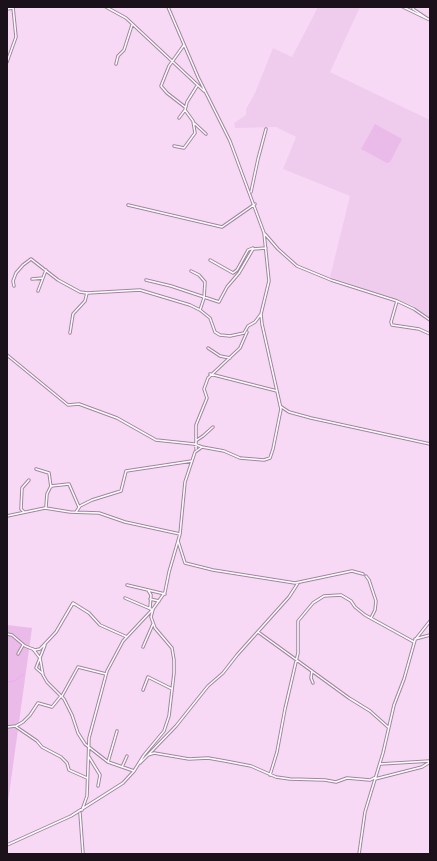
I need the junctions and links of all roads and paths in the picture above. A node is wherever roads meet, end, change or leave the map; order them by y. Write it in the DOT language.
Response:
graph roads {
  1 [pos="13,7"];
  2 [pos="106,7"];
  3 [pos="168,7"];
  4 [pos="404,7"];
  5 [pos="413,7"];
  6 [pos="7,10"];
  7 [pos="430,20"];
  8 [pos="132,25"];
  9 [pos="184,45"];
  10 [pos="173,60"];
  11 [pos="7,62"];
  12 [pos="116,64"];
  13 [pos="197,86"];
  14 [pos="206,92"];
  15 [pos="186,107"];
  16 [pos="185,110"];
  17 [pos="179,118"];
  18 [pos="194,123"];
  19 [pos="266,128"];
  20 [pos="206,134"];
  21 [pos="174,146"];
  22 [pos="251,194"];
  23 [pos="255,204"];
  24 [pos="128,205"];
  25 [pos="264,233"];
  26 [pos="254,248"];
  27 [pos="266,248"];
  28 [pos="210,260"];
  29 [pos="46,270"];
  30 [pos="191,271"];
  31 [pos="43,278"];
  32 [pos="32,279"];
  33 [pos="146,280"];
  34 [pos="14,286"];
  35 [pos="38,291"];
  36 [pos="87,293"];
  37 [pos="204,298"];
  38 [pos="397,301"];
  39 [pos="200,310"];
  40 [pos="262,314"];
  41 [pos="430,320"];
  42 [pos="247,331"];
  43 [pos="70,333"];
  44 [pos="430,334"];
  45 [pos="208,348"];
  46 [pos="7,355"];
  47 [pos="230,358"];
  48 [pos="210,374"];
  49 [pos="278,391"];
  50 [pos="280,406"];
  51 [pos="213,427"];
  52 [pos="197,440"];
  53 [pos="197,444"];
  54 [pos="430,444"];
  55 [pos="202,446"];
  56 [pos="196,450"];
  57 [pos="192,461"];
  58 [pos="36,469"];
  59 [pos="29,480"];
  60 [pos="51,487"];
  61 [pos="79,507"];
  62 [pos="46,508"];
  63 [pos="24,512"];
  64 [pos="76,512"];
  65 [pos="7,516"];
  66 [pos="180,534"];
  67 [pos="178,541"];
  68 [pos="363,574"];
  69 [pos="366,576"];
  70 [pos="298,583"];
  71 [pos="127,585"];
  72 [pos="148,590"];
  73 [pos="165,594"];
  74 [pos="125,598"];
  75 [pos="150,599"];
  76 [pos="159,601"];
  77 [pos="150,608"];
  78 [pos="153,609"];
  79 [pos="371,618"];
  80 [pos="430,621"];
  81 [pos="153,624"];
  82 [pos="258,632"];
  83 [pos="7,634"];
  84 [pos="430,635"];
  85 [pos="127,637"];
  86 [pos="415,639"];
  87 [pos="414,642"];
  88 [pos="45,644"];
  89 [pos="23,645"];
  90 [pos="143,647"];
  91 [pos="33,649"];
  92 [pos="18,654"];
  93 [pos="40,658"];
  94 [pos="296,659"];
  95 [pos="312,670"];
  96 [pos="106,674"];
  97 [pos="43,675"];
  98 [pos="314,683"];
  99 [pos="172,689"];
  100 [pos="143,690"];
  101 [pos="62,696"];
  102 [pos="7,726"];
  103 [pos="15,726"];
  104 [pos="389,728"];
  105 [pos="117,731"];
  106 [pos="89,749"];
  107 [pos="148,755"];
  108 [pos="89,756"];
  109 [pos="126,756"];
  110 [pos="108,762"];
  111 [pos="430,762"];
  112 [pos="139,764"];
  113 [pos="380,764"];
  114 [pos="122,767"];
  115 [pos="134,771"];
  116 [pos="270,774"];
  117 [pos="87,778"];
  118 [pos="375,778"];
  119 [pos="98,786"];
  120 [pos="82,810"];
  121 [pos="7,845"];
  122 [pos="83,854"];
  123 [pos="359,854"];
  1 -- 6 [label="street"];
  1 -- 11 [label="street"];
  2 -- 8 [label="street"];
  3 -- 9 [label="street"];
  4 -- 7 [label="street"];
  5 -- 7 [label="street"];
  8 -- 10 [label="street"];
  8 -- 12 [label="street"];
  9 -- 10 [label="street"];
  9 -- 14 [label="street"];
  10 -- 13 [label="street"];
  10 -- 15 [label="street"];
  13 -- 14 [label="street"];
  13 -- 15 [label="street"];
  14 -- 22 [label="street"];
  15 -- 16 [label="street"];
  16 -- 17 [label="street"];
  16 -- 18 [label="street"];
  18 -- 20 [label="street"];
  18 -- 21 [label="street"];
  19 -- 22 [label="street"];
  22 -- 23 [label="street"];
  23 -- 24 [label="street"];
  23 -- 25 [label="street"];
  25 -- 27 [label="street"];
  25 -- 38 [label="street"];
  26 -- 27 [label="street"];
  26 -- 28 [label="street"];
  26 -- 37 [label="street"];
  27 -- 40 [label="street"];
  29 -- 31 [label="street"];
  29 -- 34 [label="street"];
  29 -- 36 [label="street"];
  30 -- 37 [label="street"];
  31 -- 32 [label="street"];
  31 -- 35 [label="street"];
  33 -- 37 [label="street"];
  36 -- 39 [label="street"];
  36 -- 43 [label="street"];
  37 -- 39 [label="street"];
  38 -- 41 [label="street"];
  38 -- 44 [label="street"];
  39 -- 42 [label="street"];
  40 -- 42 [label="street"];
  40 -- 49 [label="street"];
  42 -- 47 [label="street"];
  45 -- 47 [label="street"];
  46 -- 53 [label="street"];
  47 -- 48 [label="street"];
  48 -- 49 [label="street"];
  48 -- 52 [label="street"];
  49 -- 50 [label="street"];
  50 -- 54 [label="street"];
  50 -- 55 [label="street"];
  51 -- 52 [label="street"];
  52 -- 53 [label="street"];
  53 -- 55 [label="street"];
  53 -- 56 [label="street"];
  55 -- 56 [label="street"];
  56 -- 57 [label="street"];
  57 -- 61 [label="street"];
  57 -- 66 [label="street"];
  58 -- 60 [label="street"];
  59 -- 63 [label="street"];
  60 -- 61 [label="street"];
  60 -- 62 [label="street"];
  61 -- 64 [label="street"];
  62 -- 63 [label="street"];
  62 -- 64 [label="street"];
  63 -- 65 [label="street"];
  64 -- 66 [label="street"];
  66 -- 67 [label="street"];
  67 -- 70 [label="street"];
  67 -- 73 [label="street"];
  68 -- 70 [label="street"];
  69 -- 79 [label="street"];
  70 -- 82 [label="street"];
  71 -- 72 [label="street"];
  72 -- 73 [label="street"];
  72 -- 75 [label="street"];
  73 -- 76 [label="street"];
  74 -- 77 [label="street"];
  75 -- 76 [label="street"];
  75 -- 77 [label="street"];
  76 -- 78 [label="street"];
  77 -- 78 [label="street"];
  78 -- 81 [label="street"];
  78 -- 85 [label="street"];
  79 -- 87 [label="street"];
  79 -- 94 [label="street"];
  80 -- 86 [label="street"];
  81 -- 90 [label="street"];
  81 -- 99 [label="street"];
  82 -- 94 [label="street"];
  82 -- 107 [label="street"];
  83 -- 89 [label="street"];
  84 -- 86 [label="street"];
  85 -- 88 [label="street"];
  85 -- 96 [label="street"];
  86 -- 87 [label="street"];
  87 -- 104 [label="street"];
  88 -- 91 [label="street"];
  88 -- 93 [label="street"];
  89 -- 91 [label="street"];
  89 -- 92 [label="street"];
  91 -- 93 [label="street"];
  93 -- 97 [label="street"];
  93 -- 97 [label="street"];
  94 -- 95 [label="street"];
  94 -- 116 [label="street"];
  95 -- 98 [label="street"];
  95 -- 104 [label="street"];
  96 -- 101 [label="street"];
  96 -- 106 [label="street"];
  97 -- 101 [label="street"];
  99 -- 100 [label="street"];
  99 -- 112 [label="street"];
  101 -- 103 [label="street"];
  101 -- 106 [label="street"];
  102 -- 103 [label="street"];
  103 -- 117 [label="street"];
  104 -- 113 [label="street"];
  105 -- 110 [label="street"];
  106 -- 108 [label="street"];
  106 -- 110 [label="street"];
  107 -- 112 [label="street"];
  107 -- 116 [label="street"];
  108 -- 117 [label="street"];
  108 -- 119 [label="street"];
  109 -- 114 [label="street"];
  110 -- 114 [label="street"];
  111 -- 113 [label="street"];
  111 -- 118 [label="street"];
  112 -- 115 [label="street"];
  113 -- 118 [label="street"];
  114 -- 115 [label="street"];
  115 -- 120 [label="street"];
  116 -- 118 [label="street"];
  117 -- 120 [label="street"];
  118 -- 123 [label="street"];
  120 -- 121 [label="street"];
  120 -- 122 [label="street"];
}
